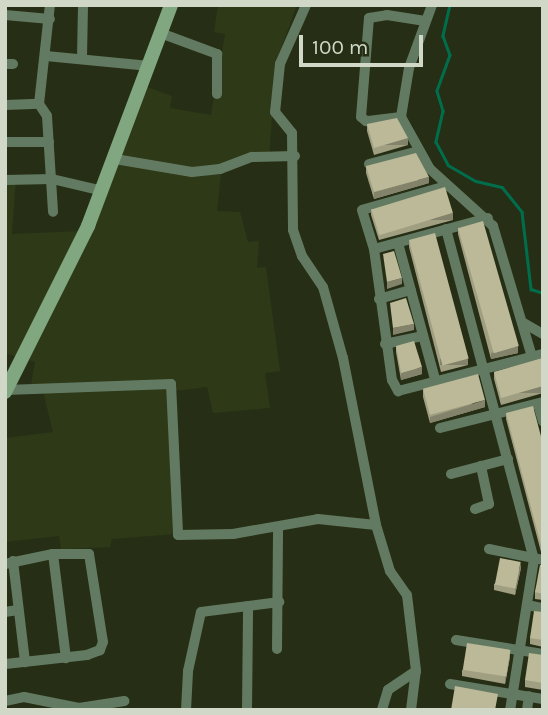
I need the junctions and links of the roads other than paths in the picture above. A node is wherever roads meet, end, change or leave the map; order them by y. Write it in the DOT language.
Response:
graph roads {
  1 [pos="50,5"];
  2 [pos="83,5"];
  3 [pos="171,5"];
  4 [pos="306,5"];
  5 [pos="432,5"];
  6 [pos="8,12"];
  7 [pos="50,19"];
  8 [pos="424,21"];
  9 [pos="163,34"];
  10 [pos="46,56"];
  11 [pos="82,58"];
  12 [pos="150,66"];
  13 [pos="217,94"];
  14 [pos="39,104"];
  15 [pos="5,105"];
  16 [pos="401,117"];
  17 [pos="5,142"];
  18 [pos="49,142"];
  19 [pos="418,151"];
  20 [pos="295,156"];
  21 [pos="116,159"];
  22 [pos="369,164"];
  23 [pos="52,179"];
  24 [pos="5,180"];
  25 [pos="446,186"];
  26 [pos="103,191"];
  27 [pos="53,212"];
  28 [pos="488,218"];
  29 [pos="446,229"];
  30 [pos="398,243"];
  31 [pos="374,249"];
  32 [pos="411,290"];
  33 [pos="379,299"];
  34 [pos="522,322"];
  35 [pos="543,334"];
  36 [pos="423,335"];
  37 [pos="385,344"];
  38 [pos="537,355"];
  39 [pos="484,370"];
  40 [pos="436,383"];
  41 [pos="6,391"];
  42 [pos="540,403"];
  43 [pos="496,414"];
  44 [pos="543,421"];
  45 [pos="440,428"];
  46 [pos="508,459"];
  47 [pos="481,466"];
  48 [pos="451,474"];
  49 [pos="475,509"];
  50 [pos="376,525"];
  51 [pos="278,527"];
  52 [pos="489,549"];
  53 [pos="53,554"];
  54 [pos="538,560"];
  55 [pos="9,562"];
  56 [pos="279,602"];
  57 [pos="527,605"];
  58 [pos="248,606"];
  59 [pos="543,608"];
  60 [pos="18,610"];
  61 [pos="5,612"];
  62 [pos="456,640"];
  63 [pos="277,649"];
  64 [pos="520,650"];
  65 [pos="543,654"];
  66 [pos="66,658"];
  67 [pos="25,662"];
  68 [pos="5,664"];
  69 [pos="416,671"];
  70 [pos="450,684"];
  71 [pos="512,694"];
  72 [pos="529,696"];
  73 [pos="543,699"];
  74 [pos="5,701"];
  75 [pos="124,701"];
  76 [pos="186,710"];
  77 [pos="247,710"];
  78 [pos="382,710"];
  79 [pos="411,710"];
  80 [pos="510,710"];
  81 [pos="527,710"];
  1 -- 7 [label="street"];
  2 -- 11 [label="street"];
  3 -- 9 [label="main road"];
  4 -- 20 [label="street"];
  5 -- 8 [label="street"];
  6 -- 7 [label="street"];
  7 -- 10 [label="street"];
  8 -- 16 [label="street"];
  8 -- 16 [label="street"];
  9 -- 12 [label="main road"];
  9 -- 13 [label="street"];
  10 -- 11 [label="street"];
  10 -- 14 [label="street"];
  11 -- 12 [label="street"];
  12 -- 21 [label="main road"];
  14 -- 15 [label="street"];
  14 -- 18 [label="street"];
  16 -- 19 [label="street"];
  17 -- 18 [label="street"];
  18 -- 23 [label="street"];
  19 -- 22 [label="street"];
  19 -- 25 [label="street"];
  20 -- 21 [label="street"];
  20 -- 50 [label="street"];
  21 -- 26 [label="main road"];
  23 -- 24 [label="street"];
  23 -- 26 [label="street"];
  23 -- 27 [label="street"];
  25 -- 28 [label="street"];
  25 -- 31 [label="street"];
  26 -- 41 [label="main road"];
  28 -- 29 [label="street"];
  28 -- 34 [label="street"];
  29 -- 30 [label="street"];
  29 -- 39 [label="street"];
  30 -- 31 [label="street"];
  30 -- 32 [label="street"];
  31 -- 33 [label="street"];
  32 -- 33 [label="street"];
  32 -- 36 [label="street"];
  33 -- 37 [label="street"];
  34 -- 35 [label="street"];
  34 -- 38 [label="street"];
  36 -- 37 [label="street"];
  36 -- 40 [label="street"];
  37 -- 40 [label="street"];
  38 -- 39 [label="street"];
  39 -- 40 [label="street"];
  39 -- 43 [label="street"];
  41 -- 51 [label="street"];
  42 -- 43 [label="street"];
  42 -- 44 [label="street"];
  43 -- 45 [label="street"];
  43 -- 46 [label="street"];
  46 -- 47 [label="street"];
  46 -- 54 [label="street"];
  47 -- 48 [label="street"];
  47 -- 49 [label="street"];
  50 -- 51 [label="street"];
  50 -- 69 [label="street"];
  51 -- 56 [label="street"];
  52 -- 54 [label="street"];
  53 -- 55 [label="street"];
  53 -- 66 [label="street"];
  53 -- 66 [label="street"];
  54 -- 57 [label="street"];
  55 -- 60 [label="street"];
  56 -- 58 [label="street"];
  56 -- 63 [label="street"];
  57 -- 59 [label="street"];
  57 -- 64 [label="street"];
  58 -- 76 [label="street"];
  58 -- 77 [label="street"];
  60 -- 61 [label="street"];
  60 -- 67 [label="street"];
  62 -- 64 [label="street"];
  64 -- 65 [label="street"];
  64 -- 71 [label="street"];
  66 -- 67 [label="street"];
  67 -- 68 [label="street"];
  69 -- 78 [label="street"];
  69 -- 79 [label="street"];
  70 -- 71 [label="street"];
  71 -- 72 [label="street"];
  71 -- 80 [label="street"];
  72 -- 73 [label="street"];
  72 -- 81 [label="street"];
  74 -- 75 [label="street"];
}
